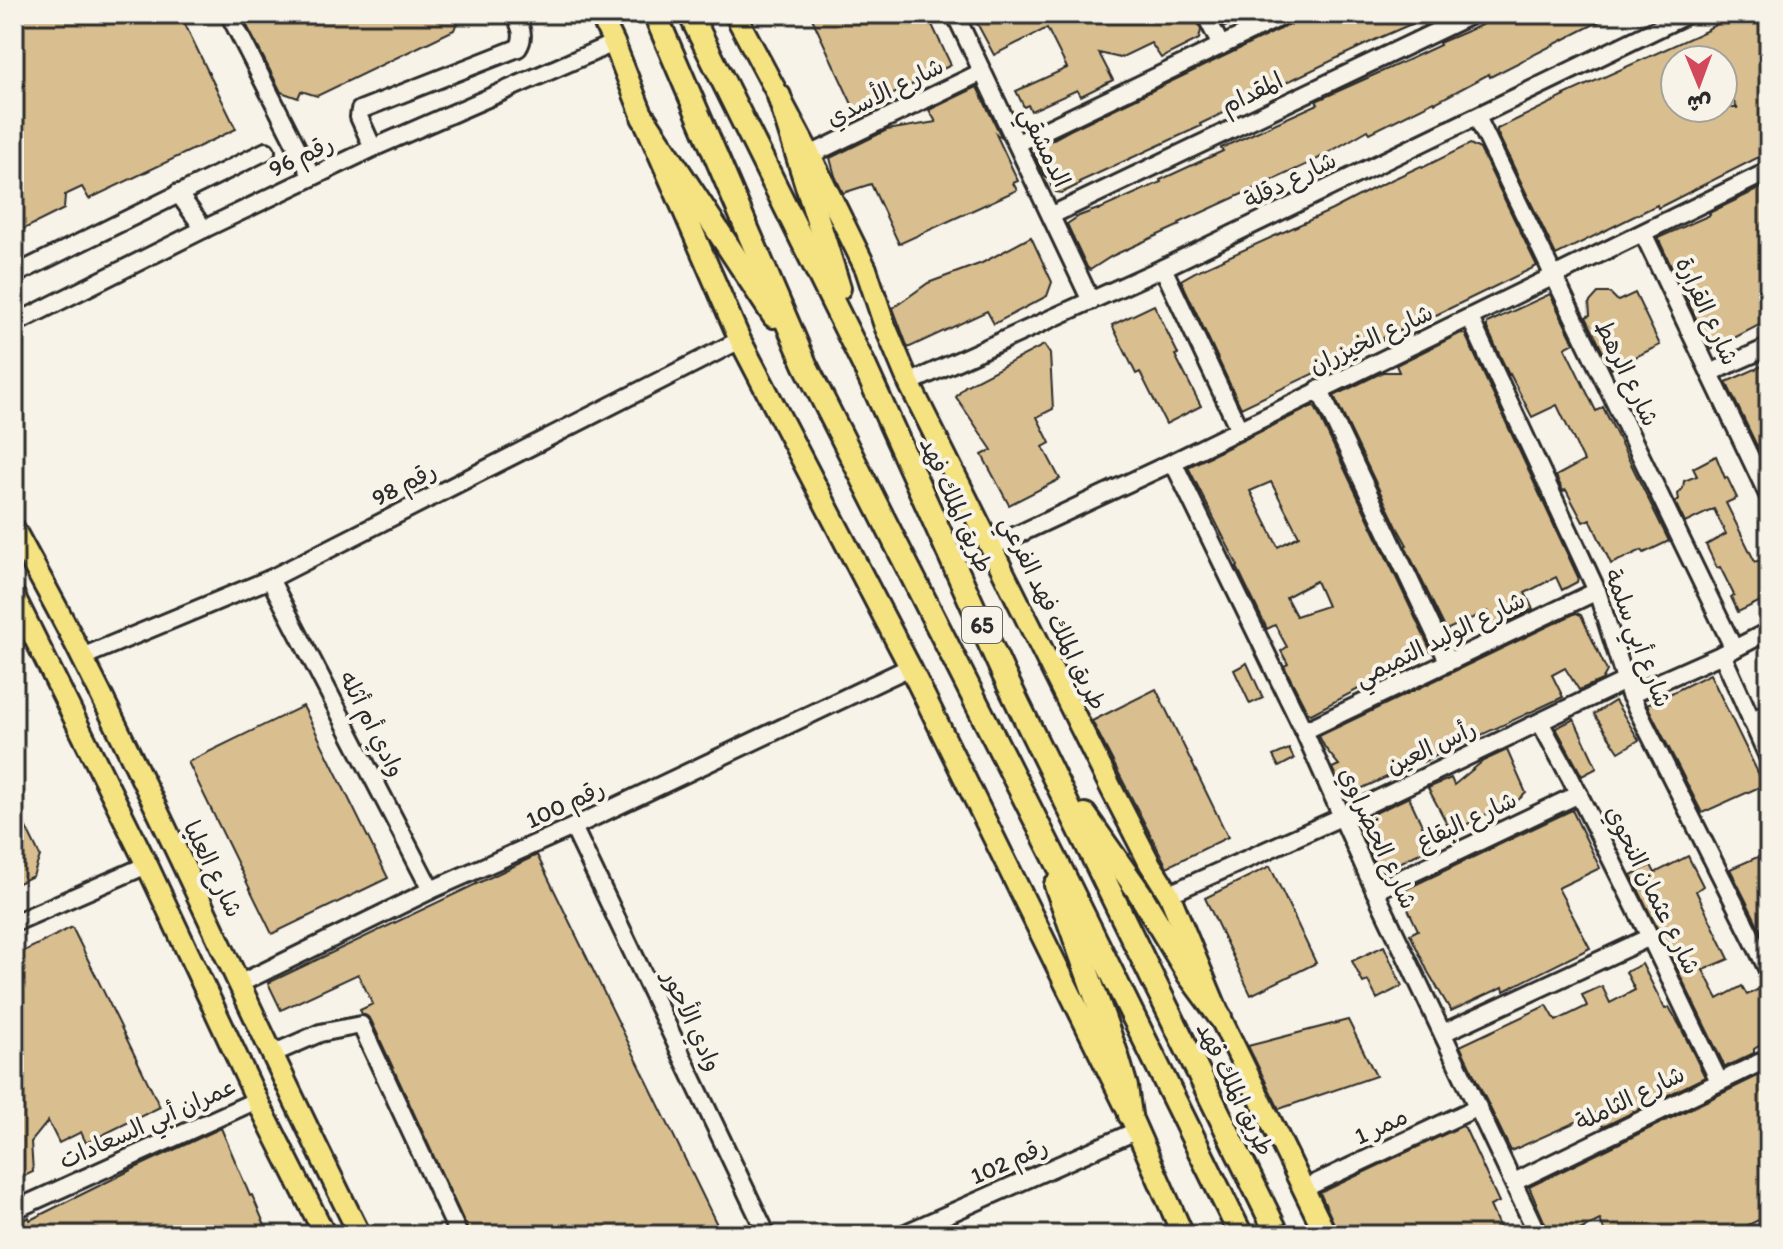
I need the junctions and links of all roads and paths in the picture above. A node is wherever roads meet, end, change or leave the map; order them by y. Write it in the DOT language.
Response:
graph roads {
  1 [pos="229,14"];
  2 [pos="515,14"];
  3 [pos="600,14"];
  4 [pos="655,14"];
  5 [pos="690,14"];
  6 [pos="735,14"];
  7 [pos="955,14"];
  8 [pos="1205,14"];
  9 [pos="1287,14"];
  10 [pos="1473,14"];
  11 [pos="1688,14"];
  12 [pos="614,43"];
  13 [pos="1221,46"];
  14 [pos="982,72"];
  15 [pos="779,96"];
  16 [pos="643,117"];
  17 [pos="1477,117"];
  18 [pos="1018,143"];
  19 [pos="373,148"];
  20 [pos="266,151"];
  21 [pos="810,155"];
  22 [pos="1769,171"];
  23 [pos="312,177"];
  24 [pos="178,193"];
  25 [pos="1052,215"];
  26 [pos="204,229"];
  27 [pos="1643,233"];
  28 [pos="1163,268"];
  29 [pos="14,275"];
  30 [pos="1553,275"];
  31 [pos="1091,301"];
  32 [pos="1470,318"];
  33 [pos="14,324"];
  34 [pos="740,340"];
  35 [pos="1769,347"];
  36 [pos="805,364"];
  37 [pos="864,365"];
  38 [pos="1710,373"];
  39 [pos="909,383"];
  40 [pos="1319,389"];
  41 [pos="1239,429"];
  42 [pos="1173,462"];
  43 [pos="1769,497"];
  44 [pos="14,529"];
  45 [pos="991,547"];
  46 [pos="270,579"];
  47 [pos="1597,591"];
  48 [pos="14,596"];
  49 [pos="1769,631"];
  50 [pos="1728,651"];
  51 [pos="82,657"];
  52 [pos="1448,661"];
  53 [pos="910,667"];
  54 [pos="1628,688"];
  55 [pos="1769,712"];
  56 [pos="1751,721"];
  57 [pos="1540,722"];
  58 [pos="1304,731"];
  59 [pos="1769,759"];
  60 [pos="1050,767"];
  61 [pos="1579,794"];
  62 [pos="1341,817"];
  63 [pos="573,827"];
  64 [pos="147,865"];
  65 [pos="1058,865"];
  66 [pos="431,890"];
  67 [pos="1375,891"];
  68 [pos="1169,894"];
  69 [pos="14,923"];
  70 [pos="1650,937"];
  71 [pos="1769,972"];
  72 [pos="239,984"];
  73 [pos="1220,1017"];
  74 [pos="1443,1033"];
  75 [pos="272,1054"];
  76 [pos="1769,1058"];
  77 [pos="1719,1081"];
  78 [pos="257,1100"];
  79 [pos="294,1103"];
  80 [pos="1478,1107"];
  81 [pos="1133,1123"];
  82 [pos="272,1128"];
  83 [pos="1514,1182"];
  84 [pos="1303,1189"];
  85 [pos="14,1210"];
  86 [pos="325,1235"];
  87 [pos="360,1235"];
  88 [pos="459,1235"];
  89 [pos="767,1235"];
  90 [pos="901,1235"];
  91 [pos="1183,1235"];
  92 [pos="1241,1235"];
  93 [pos="1278,1235"];
  94 [pos="1326,1235"];
  95 [pos="1538,1235"];
  1 -- 23 [label="street"];
  2 -- 19 [label="street"];
  3 -- 12 [label="main road"];
  4 -- 36 [label="highway, 65"];
  5 -- 37 [label="highway, طريق الملك فهد / 65"];
  6 -- 15 [label="main road, طريق الملك فهد الفرعي"];
  7 -- 14 [label="street, الدمشقي"];
  8 -- 13 [label="street"];
  9 -- 13 [label="street"];
  10 -- 25 [label="street, المقدام"];
  11 -- 17 [label="street, شارع دقلة"];
  12 -- 16 [label="main road"];
  12 -- 19 [label="street, رقم 96"];
  13 -- 18 [label="street"];
  14 -- 18 [label="street, الدمشقي"];
  14 -- 21 [label="street, شارع الأسدي"];
  15 -- 21 [label="main road, طريق الملك فهد الفرعي"];
  15 -- 37 [label="highway"];
  16 -- 34 [label="main road"];
  16 -- 36 [label="highway"];
  17 -- 28 [label="street, شارع دقلة"];
  17 -- 30 [label="street, شارع الرهط"];
  18 -- 25 [label="street, الدمشقي"];
  19 -- 23 [label="street, رقم 96"];
  20 -- 24 [label="street"];
  21 -- 39 [label="main road, طريق الملك فهد الفرعي"];
  22 -- 27 [label="street, شارع الخيزران"];
  23 -- 26 [label="street, رقم 96"];
  24 -- 26 [label="street"];
  24 -- 29 [label="street"];
  25 -- 31 [label="street, الدمشقي"];
  26 -- 33 [label="street, رقم 96"];
  27 -- 30 [label="street, شارع الخيزران"];
  27 -- 38 [label="street, شارع القرارة"];
  28 -- 31 [label="street, شارع دقلة"];
  28 -- 41 [label="street"];
  30 -- 32 [label="street, شارع الخيزران"];
  30 -- 50 [label="street, شارع الرهط"];
  31 -- 39 [label="street, شارع دقلة"];
  32 -- 40 [label="street, شارع الخيزران"];
  32 -- 47 [label="street, شارع أبي سلمة"];
  34 -- 46 [label="street, رقم 98"];
  34 -- 53 [label="main road"];
  35 -- 38 [label="street"];
  36 -- 65 [label="highway, 65"];
  37 -- 60 [label="highway, طريق الملك فهد / 65"];
  38 -- 43 [label="street, شارع القرارة"];
  39 -- 45 [label="main road, طريق الملك فهد الفرعي"];
  40 -- 41 [label="street, شارع الخيزران"];
  40 -- 52 [label="street"];
  41 -- 42 [label="street, شارع الخيزران"];
  42 -- 45 [label="street, شارع الخيزران"];
  42 -- 58 [label="street, شارع الحضراوي"];
  44 -- 51 [label="main road, شارع العليا"];
  45 -- 68 [label="main road, طريق الملك فهد الفرعي"];
  46 -- 51 [label="street, رقم 98"];
  46 -- 66 [label="street, وادي أم أثله"];
  47 -- 52 [label="street, شارع الوليد التميمي"];
  47 -- 54 [label="street, شارع أبي سلمة"];
  48 -- 64 [label="main road"];
  49 -- 50 [label="street, رأس العين"];
  50 -- 54 [label="street, رأس العين"];
  50 -- 56 [label="street, شارع الرهط"];
  51 -- 72 [label="main road, شارع العليا"];
  52 -- 58 [label="street, شارع الوليد التميمي"];
  53 -- 63 [label="street, رقم 100"];
  53 -- 81 [label="main road"];
  54 -- 57 [label="street, رأس العين"];
  54 -- 71 [label="street, شارع أبي سلمة"];
  55 -- 56 [label="street"];
  56 -- 59 [label="street, شارع الرهط"];
  57 -- 61 [label="street, شارع عثمان النحوي"];
  57 -- 62 [label="street, رأس العين"];
  58 -- 62 [label="street, شارع الحضراوي"];
  60 -- 73 [label="highway"];
  60 -- 93 [label="highway, طريق الملك فهد / 65"];
  61 -- 67 [label="street, شارع البقاع"];
  61 -- 70 [label="street, شارع عثمان النحوي"];
  62 -- 67 [label="street, شارع الحضراوي"];
  62 -- 68 [label="street, رأس العين"];
  63 -- 66 [label="street, رقم 100"];
  63 -- 89 [label="street, وادي الأحور"];
  64 -- 69 [label="street"];
  64 -- 78 [label="main road"];
  65 -- 81 [label="highway"];
  65 -- 92 [label="highway, 65"];
  66 -- 72 [label="street, رقم 100"];
  67 -- 74 [label="street, شارع الحضراوي"];
  68 -- 73 [label="main road, طريق الملك فهد الفرعي"];
  70 -- 74 [label="street"];
  70 -- 77 [label="street, شارع عثمان النحوي"];
  72 -- 75 [label="main road, شارع العليا"];
  73 -- 84 [label="main road, طريق الملك فهد الفرعي"];
  74 -- 80 [label="street, شارع الحضراوي"];
  75 -- 79 [label="main road, شارع العليا"];
  75 -- 88 [label="street"];
  76 -- 77 [label="street, شارع الثاملة"];
  77 -- 83 [label="street, شارع الثاملة"];
  78 -- 82 [label="main road"];
  78 -- 85 [label="street, عمران أبي السعادات"];
  79 -- 82 [label="main road"];
  79 -- 87 [label="main road, شارع العليا"];
  80 -- 83 [label="street, شارع الحضراوي"];
  80 -- 84 [label="street, ممر 1"];
  81 -- 90 [label="street, رقم 102"];
  81 -- 91 [label="main road"];
  82 -- 86 [label="main road"];
  83 -- 95 [label="street, شارع الحضراوي"];
  84 -- 94 [label="main road, طريق الملك فهد الفرعي"];
}
